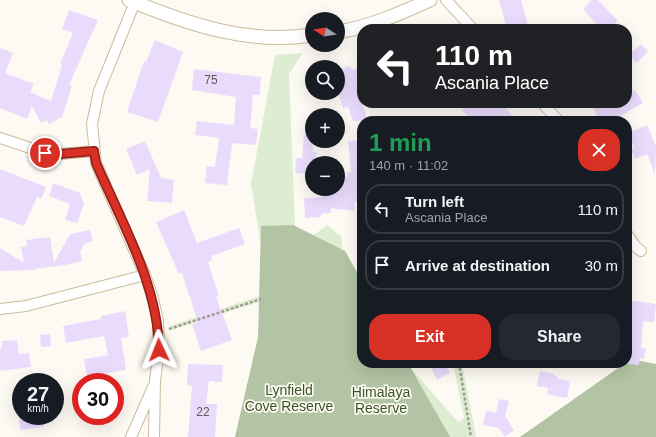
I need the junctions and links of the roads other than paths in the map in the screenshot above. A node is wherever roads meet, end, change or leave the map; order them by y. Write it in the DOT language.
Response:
graph roads {
  1 [pos="430,0"];
  2 [pos="446,0"];
  3 [pos="132,1"];
  4 [pos="369,24"];
  5 [pos="468,24"];
  6 [pos="357,28"];
  7 [pos="345,31"];
  8 [pos="305,36"];
  9 [pos="547,108"];
  10 [pos="554,116"];
  11 [pos="0,138"];
  12 [pos="94,151"];
  13 [pos="632,243"];
  14 [pos="641,251"];
  15 [pos="145,275"];
  16 [pos="0,309"];
  17 [pos="155,381"];
  18 [pos="130,437"];
  19 [pos="154,437"];
  1 -- 4 [label="street"];
  2 -- 5 [label="street"];
  3 -- 8 [label="street"];
  3 -- 12 [label="street"];
  6 -- 7 [label="street"];
  9 -- 10 [label="street"];
  11 -- 12 [label="street"];
  12 -- 15 [label="street"];
  13 -- 14 [label="street"];
  15 -- 16 [label="street"];
  15 -- 17 [label="street"];
  17 -- 18 [label="street"];
  17 -- 19 [label="street"];
}
